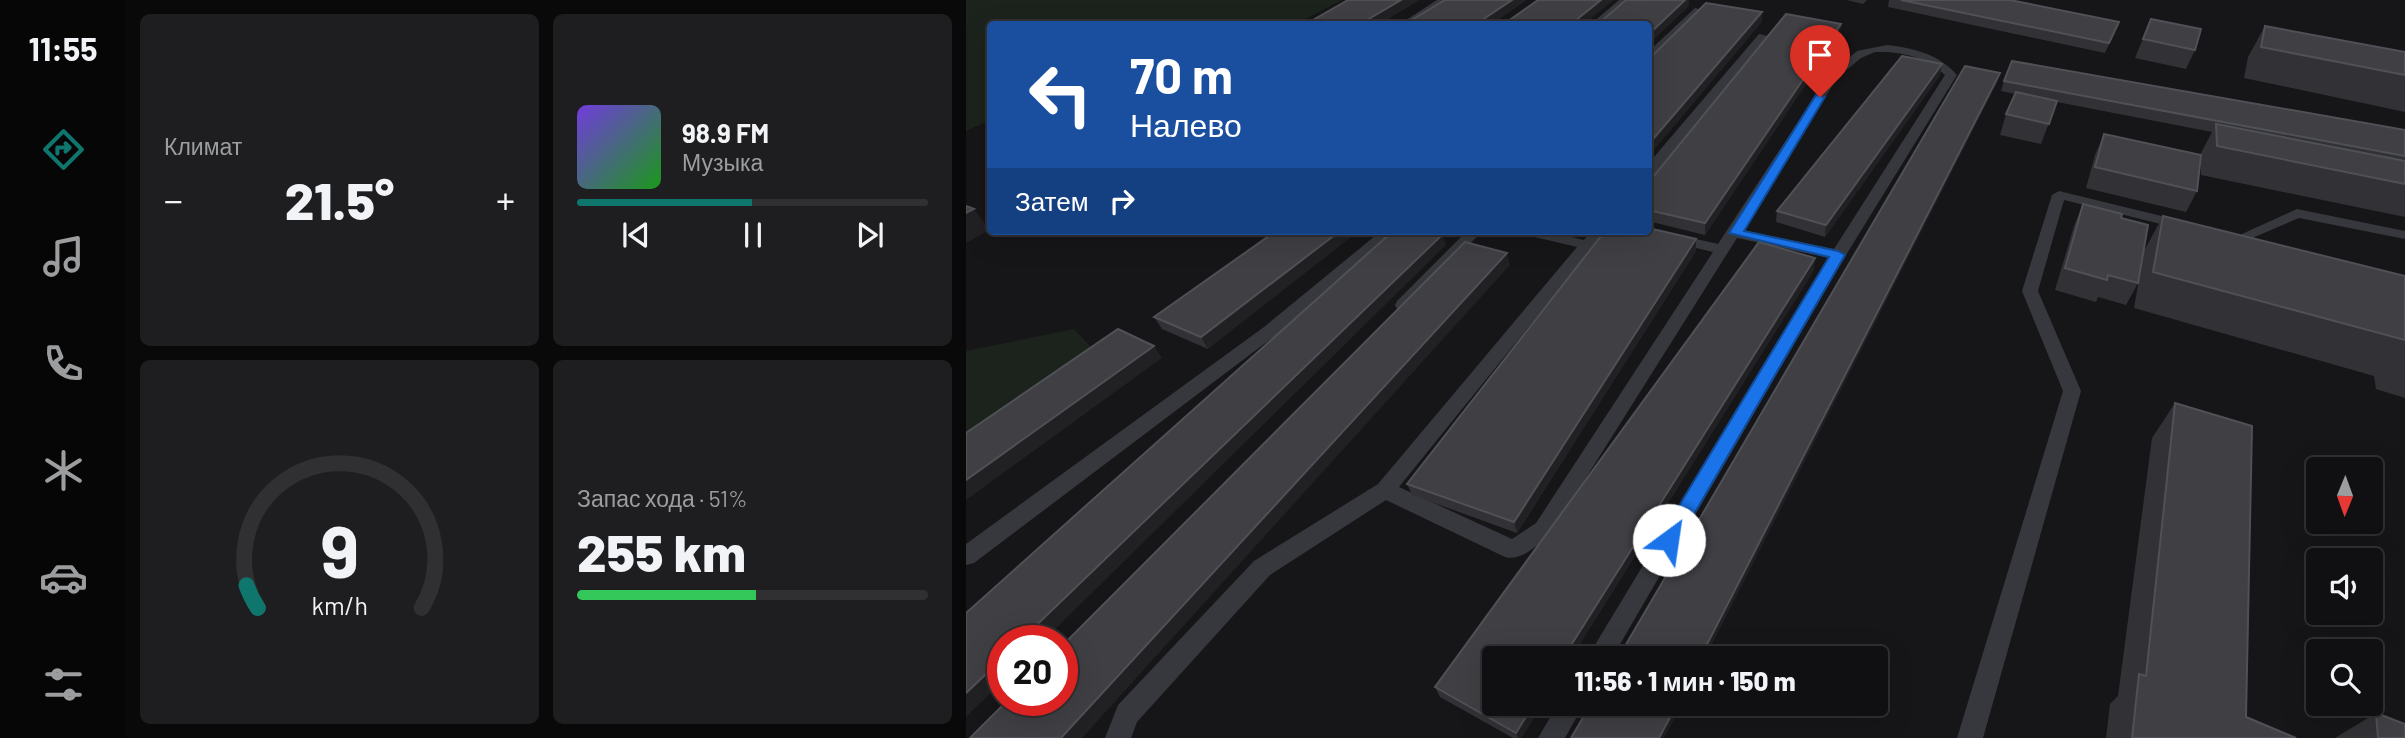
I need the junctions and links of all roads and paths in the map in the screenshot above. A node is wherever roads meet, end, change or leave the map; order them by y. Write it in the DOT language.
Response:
graph roads {
  1 [pos="1444,0"];
  2 [pos="1625,0"];
  3 [pos="1698,10"];
  4 [pos="1410,21"];
  5 [pos="1600,21"];
  6 [pos="1763,36"];
  7 [pos="1652,55"];
  8 [pos="1652,168"];
  9 [pos="2200,230"];
  10 [pos="1652,233"];
  11 [pos="1736,233"];
  12 [pos="1385,235"];
  13 [pos="1471,235"];
  14 [pos="1565,235"];
  15 [pos="2405,235"];
  16 [pos="1593,238"];
  17 [pos="2264,246"];
  18 [pos="1724,250"];
  19 [pos="1838,255"];
  20 [pos="1389,319"];
  21 [pos="1385,490"];
  22 [pos="966,556"];
  23 [pos="1606,646"];
  24 [pos="1565,716"];
  25 [pos="1118,738"];
  26 [pos="1551,738"];
  27 [pos="1970,738"];
  1 -- 4 [label="lane"];
  2 -- 5 [label="lane"];
  3 -- 7 [label="lane"];
  6 -- 8 [label="lane"];
  9 -- 27 [label="lane"];
  10 -- 18 [label="lane"];
  11 -- 18 [label="lane"];
  11 -- 19 [label="lane"];
  11 -- 19 [label="lane"];
  12 -- 22 [label="lane"];
  13 -- 20 [label="lane"];
  14 -- 16 [label="lane"];
  15 -- 17 [label="lane"];
  16 -- 21 [label="lane"];
  18 -- 21 [label="lane"];
  19 -- 23 [label="lane"];
  21 -- 25 [label="lane"];
  24 -- 26 [label="lane"];
}
